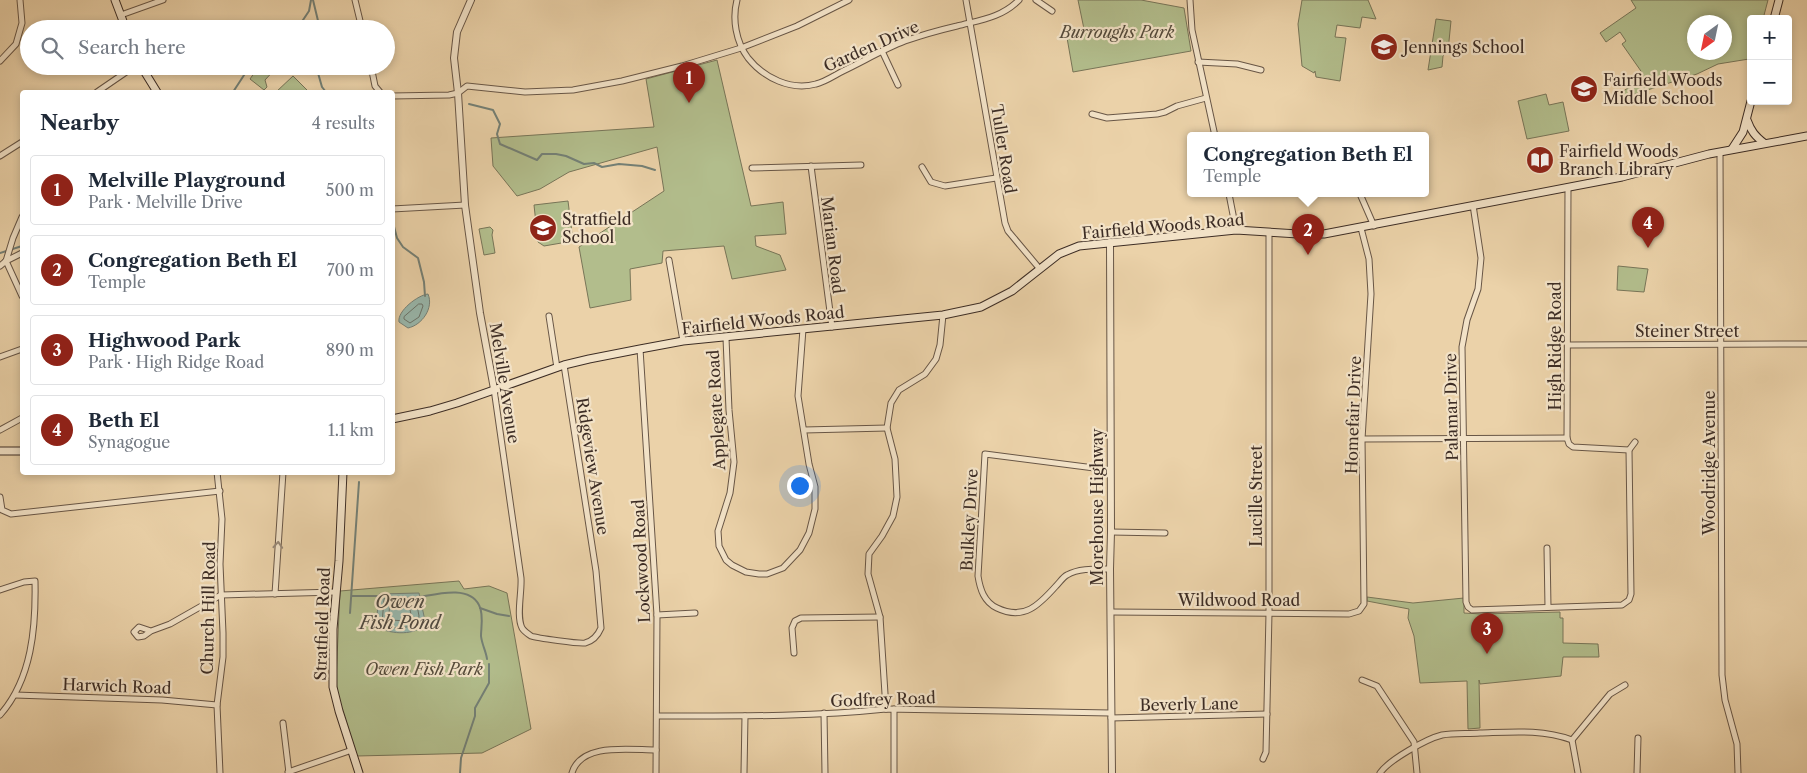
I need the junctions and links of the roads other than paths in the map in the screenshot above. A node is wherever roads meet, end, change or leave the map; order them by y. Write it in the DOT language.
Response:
graph roads {
  1 [pos="20,0"];
  2 [pos="115,0"];
  3 [pos="163,0"];
  4 [pos="355,0"];
  5 [pos="471,0"];
  6 [pos="737,0"];
  7 [pos="849,0"];
  8 [pos="966,0"];
  9 [pos="1019,0"];
  10 [pos="1036,0"];
  11 [pos="1190,0"];
  12 [pos="1779,0"];
  13 [pos="1052,11"];
  14 [pos="121,15"];
  15 [pos="1775,15"];
  16 [pos="22,20"];
  17 [pos="123,20"];
  18 [pos="360,20"];
  19 [pos="971,23"];
  20 [pos="20,30"];
  21 [pos="741,48"];
  22 [pos="882,51"];
  23 [pos="0,61"];
  24 [pos="1198,62"];
  25 [pos="1261,70"];
  26 [pos="122,75"];
  27 [pos="146,75"];
  28 [pos="373,75"];
  29 [pos="898,85"];
  30 [pos="100,90"];
  31 [pos="155,90"];
  32 [pos="378,90"];
  33 [pos="458,92"];
  34 [pos="395,96"];
  35 [pos="1206,98"];
  36 [pos="1750,105"];
  37 [pos="1092,114"];
  38 [pos="1747,119"];
  39 [pos="1214,132"];
  40 [pos="1807,136"];
  41 [pos="20,143"];
  42 [pos="1764,144"];
  43 [pos="1732,149"];
  44 [pos="1720,152"];
  45 [pos="0,156"];
  46 [pos="861,165"];
  47 [pos="810,166"];
  48 [pos="922,167"];
  49 [pos="752,168"];
  50 [pos="996,178"];
  51 [pos="1568,187"];
  52 [pos="1229,197"];
  53 [pos="1361,197"];
  54 [pos="465,205"];
  55 [pos="1473,205"];
  56 [pos="395,209"];
  57 [pos="20,222"];
  58 [pos="1374,226"];
  59 [pos="1361,228"];
  60 [pos="1236,230"];
  61 [pos="1269,232"];
  62 [pos="20,235"];
  63 [pos="13,238"];
  64 [pos="1110,242"];
  65 [pos="20,254"];
  66 [pos="669,260"];
  67 [pos="6,261"];
  68 [pos="0,266"];
  69 [pos="1040,268"];
  70 [pos="20,292"];
  71 [pos="943,315"];
  72 [pos="549,316"];
  73 [pos="832,327"];
  74 [pos="803,329"];
  75 [pos="726,338"];
  76 [pos="683,341"];
  77 [pos="1721,343"];
  78 [pos="1807,344"];
  79 [pos="1568,345"];
  80 [pos="640,349"];
  81 [pos="20,350"];
  82 [pos="0,357"];
  83 [pos="561,367"];
  84 [pos="494,389"];
  85 [pos="395,418"];
  86 [pos="20,419"];
  87 [pos="887,428"];
  88 [pos="0,430"];
  89 [pos="804,430"];
  90 [pos="1463,438"];
  91 [pos="1567,438"];
  92 [pos="1362,439"];
  93 [pos="1635,442"];
  94 [pos="1628,450"];
  95 [pos="0,451"];
  96 [pos="20,451"];
  97 [pos="1110,470"];
  98 [pos="217,475"];
  99 [pos="283,475"];
  100 [pos="343,475"];
  101 [pos="220,491"];
  102 [pos="0,497"];
  103 [pos="1111,532"];
  104 [pos="1165,533"];
  105 [pos="1547,548"];
  106 [pos="1110,569"];
  107 [pos="596,571"];
  108 [pos="0,590"];
  109 [pos="336,592"];
  110 [pos="275,594"];
  111 [pos="221,595"];
  112 [pos="1364,604"];
  113 [pos="1548,606"];
  114 [pos="1111,612"];
  115 [pos="696,613"];
  116 [pos="1269,613"];
  117 [pos="657,615"];
  118 [pos="880,617"];
  119 [pos="151,631"];
  120 [pos="794,653"];
  121 [pos="1362,680"];
  122 [pos="1625,685"];
  123 [pos="15,694"];
  124 [pos="217,704"];
  125 [pos="886,709"];
  126 [pos="894,709"];
  127 [pos="824,713"];
  128 [pos="1267,714"];
  129 [pos="1111,715"];
  130 [pos="0,716"];
  131 [pos="657,716"];
  132 [pos="744,716"];
  133 [pos="283,723"];
  134 [pos="1638,738"];
  135 [pos="1572,740"];
  136 [pos="1415,747"];
  137 [pos="352,750"];
  138 [pos="656,750"];
  139 [pos="1263,759"];
  140 [pos="288,772"];
  141 [pos="220,773"];
  142 [pos="359,773"];
  143 [pos="572,773"];
  144 [pos="656,773"];
  145 [pos="744,773"];
  146 [pos="825,773"];
  147 [pos="894,773"];
  148 [pos="1112,773"];
  149 [pos="1380,773"];
  150 [pos="1417,773"];
  151 [pos="1578,773"];
  152 [pos="1637,773"];
  153 [pos="1738,773"];
  1 -- 16 [label="street"];
  2 -- 14 [label="main road"];
  3 -- 14 [label="street"];
  4 -- 18 [label="street"];
  5 -- 33 [label="street, Melville Avenue"];
  6 -- 21 [label="street"];
  7 -- 21 [label="street"];
  8 -- 19 [label="street, Tuller Road"];
  9 -- 19 [label="street, Garden Drive"];
  10 -- 13 [label="street"];
  11 -- 24 [label="street"];
  12 -- 15 [label="main road"];
  14 -- 17 [label="main road"];
  19 -- 22 [label="street, Garden Drive"];
  19 -- 50 [label="street, Tuller Road"];
  20 -- 23 [label="street"];
  21 -- 22 [label="street, Garden Drive"];
  21 -- 33 [label="street"];
  22 -- 29 [label="street"];
  24 -- 25 [label="street"];
  24 -- 35 [label="street"];
  26 -- 30 [label="street"];
  27 -- 31 [label="main road"];
  28 -- 32 [label="street"];
  33 -- 34 [label="street"];
  33 -- 54 [label="street, Melville Avenue"];
  35 -- 37 [label="street"];
  35 -- 39 [label="street"];
  36 -- 38 [label="main road"];
  38 -- 42 [label="main road"];
  38 -- 43 [label="main road"];
  40 -- 42 [label="main road, Fairfield Woods Road"];
  41 -- 45 [label="street"];
  42 -- 43 [label="main road, Fairfield Woods Road"];
  43 -- 44 [label="main road, Fairfield Woods Road"];
  44 -- 51 [label="main road, Fairfield Woods Road"];
  44 -- 77 [label="street, Woodridge Avenue"];
  46 -- 47 [label="street"];
  47 -- 49 [label="street"];
  47 -- 73 [label="street, Marian Road"];
  48 -- 50 [label="street"];
  50 -- 69 [label="street, Tuller Road"];
  51 -- 55 [label="main road, Fairfield Woods Road"];
  51 -- 79 [label="street, High Ridge Road"];
  52 -- 60 [label="street"];
  53 -- 58 [label="street"];
  54 -- 56 [label="street"];
  54 -- 84 [label="street, Melville Avenue"];
  55 -- 58 [label="main road, Fairfield Woods Road"];
  55 -- 90 [label="street, Palamar Drive"];
  57 -- 63 [label="street"];
  58 -- 59 [label="main road, Fairfield Woods Road"];
  59 -- 61 [label="main road, Fairfield Woods Road"];
  59 -- 92 [label="street, Homefair Drive"];
  60 -- 61 [label="main road, Fairfield Woods Road"];
  60 -- 64 [label="main road, Fairfield Woods Road"];
  61 -- 116 [label="street, Lucille Street"];
  62 -- 63 [label="street"];
  63 -- 67 [label="street"];
  64 -- 69 [label="main road, Fairfield Woods Road"];
  64 -- 97 [label="street, Morehouse Highway"];
  65 -- 67 [label="street"];
  66 -- 76 [label="street"];
  67 -- 68 [label="street"];
  67 -- 70 [label="street"];
  69 -- 71 [label="main road, Fairfield Woods Road"];
  71 -- 73 [label="main road, Fairfield Woods Road"];
  71 -- 87 [label="street"];
  72 -- 83 [label="street, Ridgeview Avenue"];
  73 -- 74 [label="main road, Fairfield Woods Road"];
  74 -- 75 [label="main road, Fairfield Woods Road"];
  74 -- 89 [label="street"];
  75 -- 76 [label="main road, Fairfield Woods Road"];
  75 -- 89 [label="street, Applegate Road"];
  76 -- 80 [label="main road, Fairfield Woods Road"];
  77 -- 78 [label="street, Steiner Street"];
  77 -- 79 [label="street, Steiner Street"];
  77 -- 153 [label="street, Woodridge Avenue"];
  79 -- 91 [label="street, High Ridge Road"];
  80 -- 83 [label="main road, Fairfield Woods Road"];
  80 -- 117 [label="street, Lockwood Road"];
  81 -- 82 [label="street"];
  83 -- 84 [label="main road, Fairfield Woods Road"];
  83 -- 107 [label="street, Ridgeview Avenue"];
  84 -- 85 [label="main road, Fairfield Woods Road"];
  84 -- 107 [label="street, Melville Avenue"];
  86 -- 88 [label="street"];
  87 -- 89 [label="street"];
  87 -- 118 [label="street"];
  90 -- 91 [label="street"];
  90 -- 92 [label="street"];
  90 -- 113 [label="street, Palamar Drive"];
  91 -- 94 [label="street"];
  92 -- 112 [label="street, Homefair Drive"];
  93 -- 94 [label="street"];
  94 -- 113 [label="street"];
  95 -- 96 [label="main road"];
  97 -- 103 [label="street, Morehouse Highway"];
  97 -- 106 [label="street, Bulkley Drive"];
  98 -- 101 [label="street, Church Hill Road"];
  110 -- 99 [label="street, one-way"];
  100 -- 109 [label="main road, Stratfield Road"];
  101 -- 102 [label="street"];
  101 -- 111 [label="street, Church Hill Road"];
  103 -- 104 [label="street"];
  103 -- 106 [label="street, Morehouse Highway"];
  105 -- 113 [label="street"];
  106 -- 114 [label="street, Morehouse Highway"];
  108 -- 123 [label="street"];
  109 -- 110 [label="street"];
  109 -- 137 [label="main road, Stratfield Road"];
  110 -- 111 [label="street"];
  111 -- 119 [label="street"];
  111 -- 124 [label="street, Church Hill Road"];
  112 -- 116 [label="street, Wildwood Road"];
  114 -- 116 [label="street, Wildwood Road"];
  114 -- 129 [label="street, Morehouse Highway"];
  115 -- 117 [label="street"];
  116 -- 128 [label="street, Lucille Street"];
  117 -- 131 [label="street, Lockwood Road"];
  118 -- 120 [label="street"];
  118 -- 125 [label="street"];
  121 -- 136 [label="street"];
  122 -- 135 [label="street"];
  123 -- 124 [label="street, Harwich Road"];
  123 -- 130 [label="street"];
  124 -- 141 [label="street, Church Hill Road"];
  125 -- 126 [label="street, Godfrey Road"];
  125 -- 127 [label="street, Godfrey Road"];
  126 -- 129 [label="street, Godfrey Road"];
  126 -- 147 [label="street"];
  127 -- 132 [label="street, Godfrey Road"];
  127 -- 146 [label="street"];
  128 -- 129 [label="street, Beverly Lane"];
  128 -- 139 [label="street, Lucille Street"];
  129 -- 148 [label="street, Morehouse Highway"];
  131 -- 132 [label="street, Godfrey Road"];
  131 -- 138 [label="street, Lockwood Road"];
  132 -- 145 [label="street"];
  133 -- 140 [label="street"];
  134 -- 152 [label="street"];
  135 -- 136 [label="street"];
  135 -- 151 [label="street"];
  136 -- 149 [label="street"];
  136 -- 150 [label="street"];
  137 -- 140 [label="street"];
  137 -- 142 [label="main road, Stratfield Road"];
  138 -- 143 [label="street"];
  138 -- 144 [label="street, Lockwood Road"];
}
